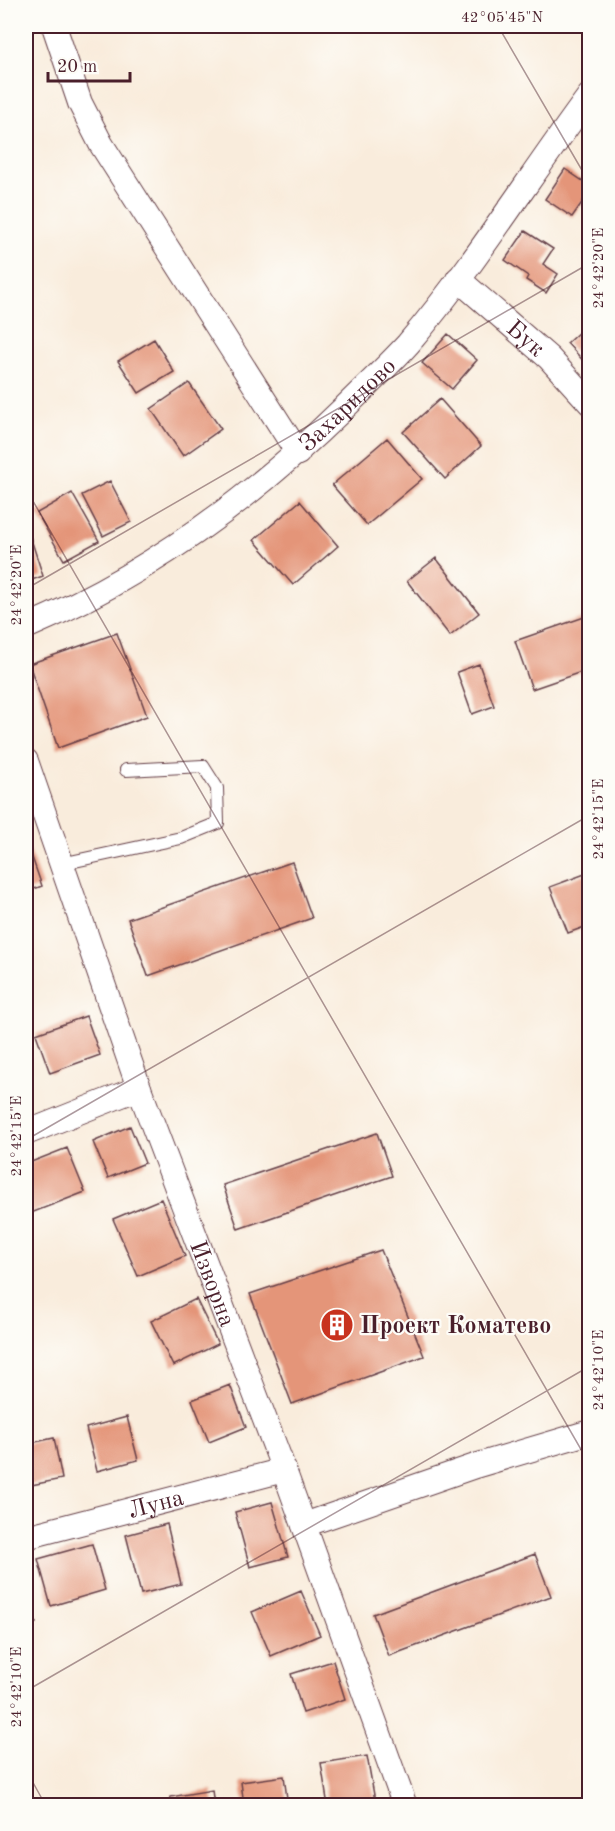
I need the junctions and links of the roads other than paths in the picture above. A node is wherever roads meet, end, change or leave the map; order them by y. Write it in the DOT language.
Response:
graph roads {
  1 [pos="54,26"];
  2 [pos="590,95"];
  3 [pos="458,279"];
  4 [pos="590,403"];
  5 [pos="298,453"];
  6 [pos="26,627"];
  7 [pos="26,761"];
  8 [pos="126,770"];
  9 [pos="61,864"];
  10 [pos="138,1088"];
  11 [pos="26,1133"];
  12 [pos="590,1432"];
  13 [pos="284,1470"];
  14 [pos="304,1525"];
  15 [pos="26,1537"];
  16 [pos="405,1806"];
  1 -- 5 [label="street"];
  2 -- 3 [label="street, Захаридово"];
  3 -- 4 [label="street, Бук"];
  3 -- 5 [label="street, Захаридово"];
  5 -- 6 [label="street, Захаридово"];
  7 -- 9 [label="street, Изворна"];
  8 -- 9 [label="lane"];
  9 -- 10 [label="street, Изворна"];
  10 -- 11 [label="street"];
  10 -- 13 [label="street, Изворна"];
  12 -- 14 [label="street"];
  13 -- 14 [label="street, Изворна"];
  13 -- 15 [label="street, Луна"];
  14 -- 16 [label="street, Изворна"];
}
